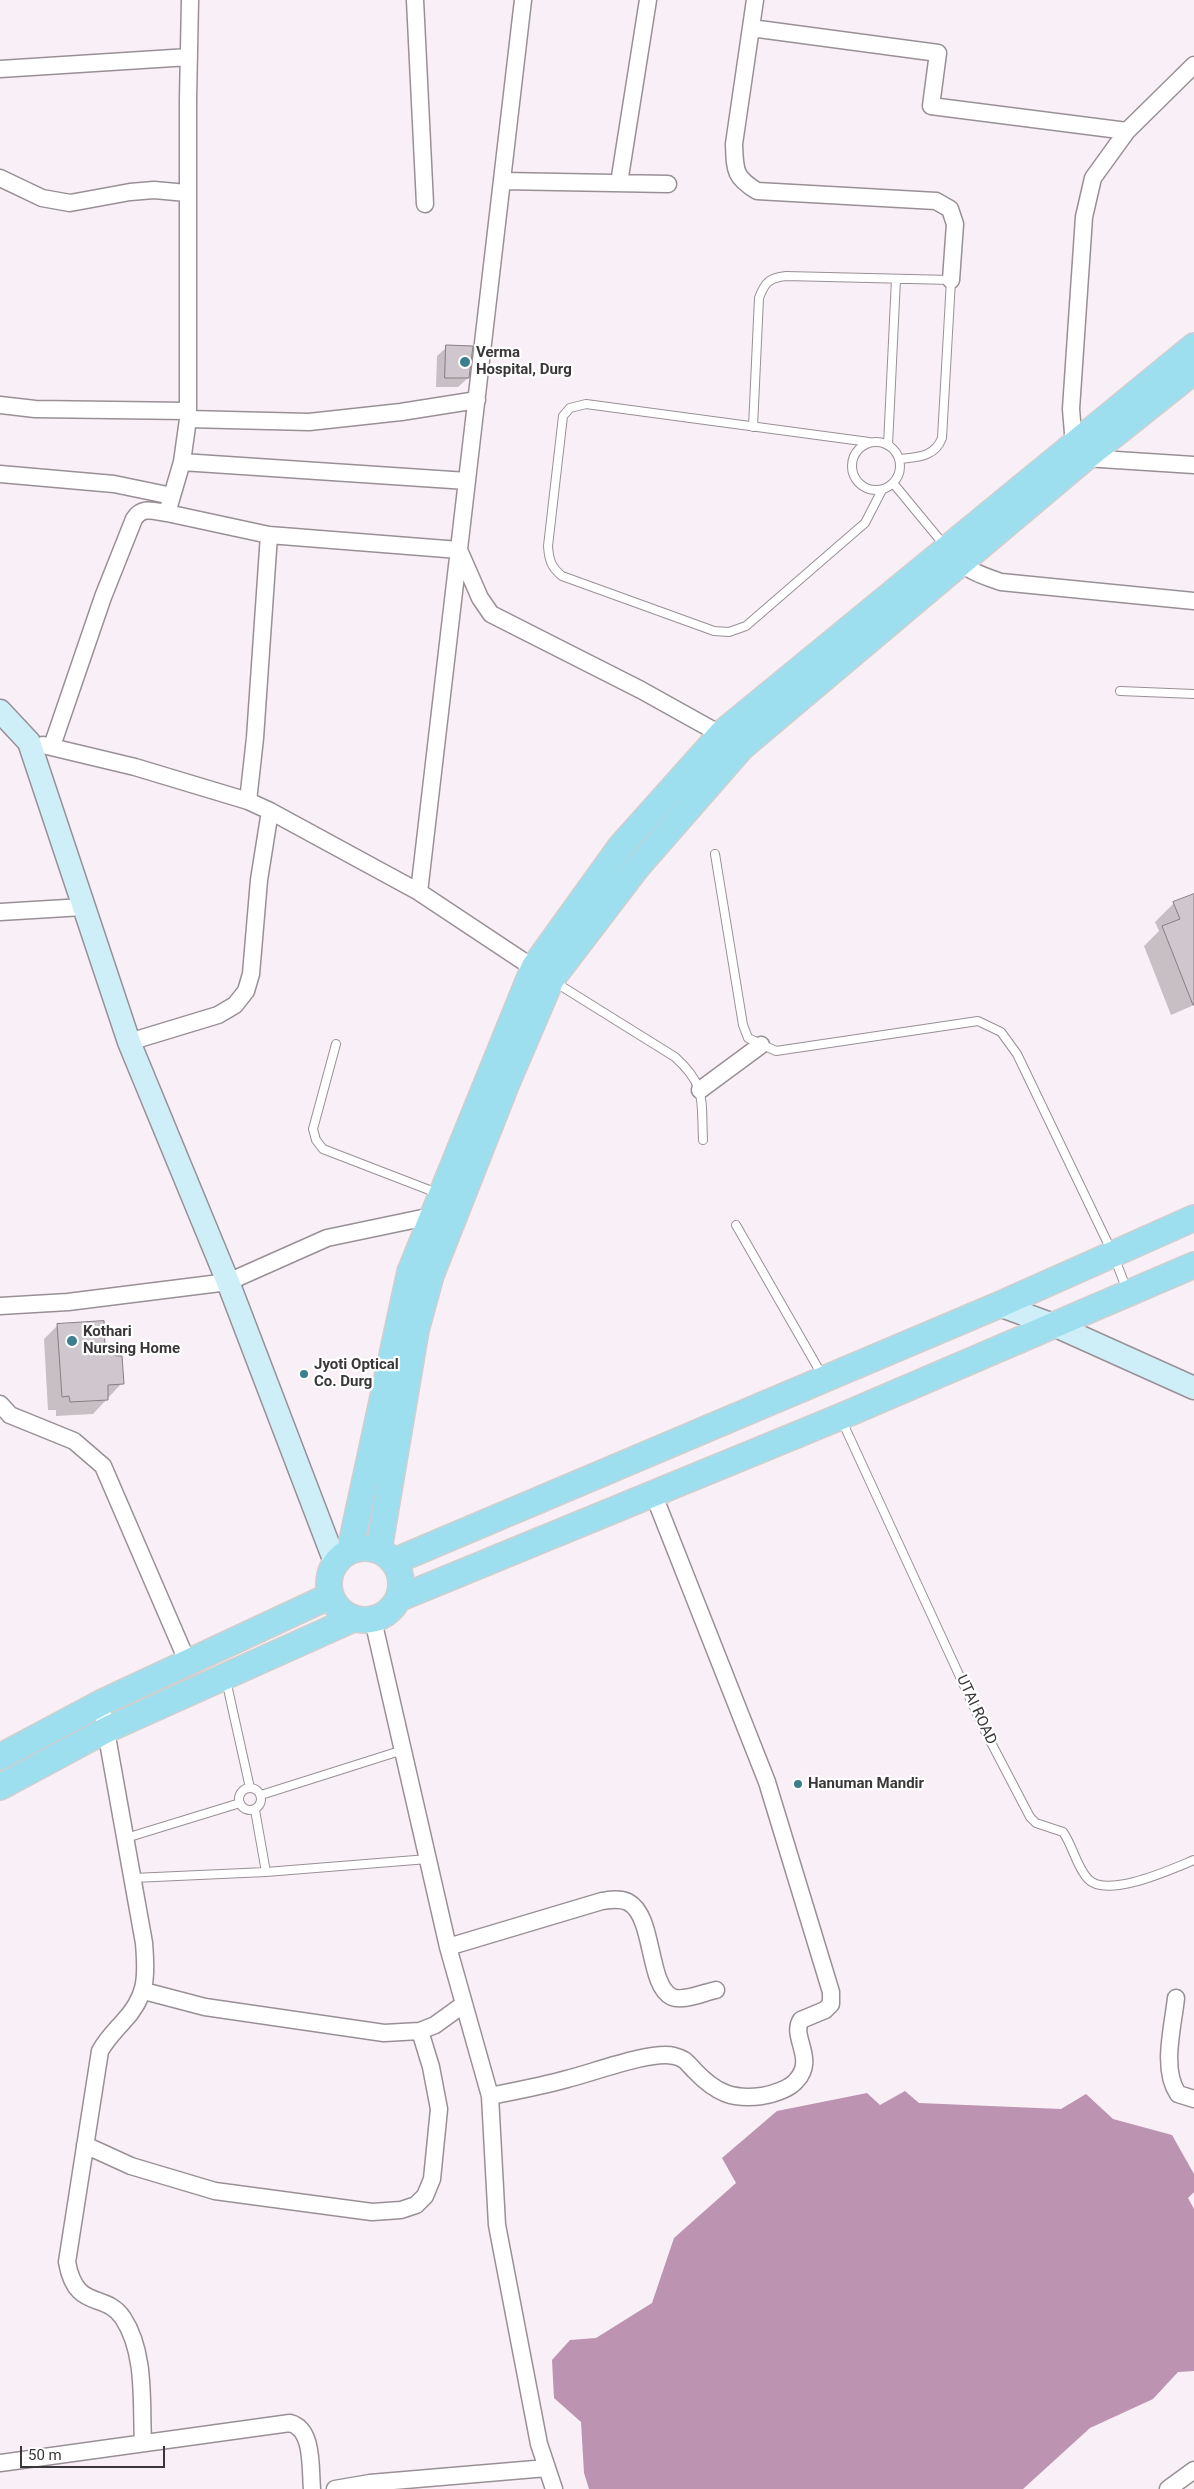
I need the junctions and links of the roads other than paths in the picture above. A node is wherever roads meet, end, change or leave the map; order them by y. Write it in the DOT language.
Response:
graph roads {
  1 [pos="190,0"];
  2 [pos="415,0"];
  3 [pos="523,0"];
  4 [pos="648,0"];
  5 [pos="755,0"];
  6 [pos="751,28"];
  7 [pos="189,57"];
  8 [pos="1194,65"];
  9 [pos="0,69"];
  10 [pos="1126,132"];
  11 [pos="0,178"];
  12 [pos="502,181"];
  13 [pos="619,183"];
  14 [pos="668,184"];
  15 [pos="188,194"];
  16 [pos="425,204"];
  17 [pos="896,279"];
  18 [pos="951,280"];
  19 [pos="1194,346"];
  20 [pos="1194,371"];
  21 [pos="477,400"];
  22 [pos="0,405"];
  23 [pos="188,415"];
  24 [pos="753,427"];
  25 [pos="869,442"];
  26 [pos="888,445"];
  27 [pos="1080,452"];
  28 [pos="900,459"];
  29 [pos="182,462"];
  30 [pos="1194,465"];
  31 [pos="0,474"];
  32 [pos="467,481"];
  33 [pos="893,483"];
  34 [pos="882,490"];
  35 [pos="172,496"];
  36 [pos="167,514"];
  37 [pos="269,535"];
  38 [pos="459,550"];
  39 [pos="955,557"];
  40 [pos="1194,601"];
  41 [pos="1120,691"];
  42 [pos="1194,694"];
  43 [pos="0,711"];
  44 [pos="732,740"];
  45 [pos="29,742"];
  46 [pos="52,746"];
  47 [pos="248,801"];
  48 [pos="270,811"];
  49 [pos="715,854"];
  50 [pos="419,892"];
  51 [pos="83,907"];
  52 [pos="0,912"];
  53 [pos="543,974"];
  54 [pos="129,1042"];
  55 [pos="336,1044"];
  56 [pos="761,1045"];
  57 [pos="700,1090"];
  58 [pos="703,1140"];
  59 [pos="447,1202"];
  60 [pos="1194,1218"];
  61 [pos="736,1225"];
  62 [pos="1113,1254"];
  63 [pos="1194,1266"];
  64 [pos="228,1282"];
  65 [pos="1129,1295"];
  66 [pos="999,1305"];
  67 [pos="0,1306"];
  68 [pos="1056,1326"];
  69 [pos="824,1379"];
  70 [pos="1194,1388"];
  71 [pos="0,1404"];
  72 [pos="840,1417"];
  73 [pos="653,1493"];
  74 [pos="387,1555"];
  75 [pos="342,1556"];
  76 [pos="330,1596"];
  77 [pos="400,1598"];
  78 [pos="363,1619"];
  79 [pos="188,1663"];
  80 [pos="226,1677"];
  81 [pos="101,1703"];
  82 [pos="106,1730"];
  83 [pos="403,1750"];
  84 [pos="0,1757"];
  85 [pos="0,1787"];
  86 [pos="250,1788"];
  87 [pos="261,1795"];
  88 [pos="240,1803"];
  89 [pos="255,1810"];
  90 [pos="126,1838"];
  91 [pos="428,1859"];
  92 [pos="1194,1860"];
  93 [pos="266,1872"];
  94 [pos="132,1878"];
  95 [pos="448,1947"];
  96 [pos="716,1990"];
  97 [pos="144,1991"];
  98 [pos="1176,1998"];
  99 [pos="464,2004"];
  100 [pos="420,2031"];
  101 [pos="490,2096"];
  102 [pos="1194,2098"];
  103 [pos="85,2145"];
  104 [pos="142,2443"];
  105 [pos="0,2463"];
  106 [pos="547,2468"];
  107 [pos="1194,2470"];
  108 [pos="312,2489"];
  109 [pos="335,2489"];
  110 [pos="554,2489"];
  111 [pos="1168,2489"];
  1 -- 7 [label="street"];
  2 -- 16 [label="street"];
  3 -- 12 [label="street"];
  4 -- 13 [label="street"];
  5 -- 6 [label="street"];
  6 -- 10 [label="street"];
  6 -- 18 [label="street"];
  7 -- 9 [label="street"];
  7 -- 15 [label="street"];
  8 -- 10 [label="street"];
  10 -- 27 [label="street"];
  11 -- 15 [label="street"];
  12 -- 13 [label="street"];
  12 -- 21 [label="street"];
  13 -- 14 [label="street"];
  15 -- 23 [label="street"];
  17 -- 18 [label="lane"];
  17 -- 24 [label="lane"];
  17 -- 26 [label="lane"];
  18 -- 28 [label="lane"];
  19 -- 27 [label="main road"];
  20 -- 27 [label="main road"];
  21 -- 23 [label="street"];
  21 -- 32 [label="street"];
  22 -- 23 [label="street"];
  23 -- 29 [label="street"];
  24 -- 25 [label="lane"];
  24 -- 34 [label="lane"];
  25 -- 26 [label="lane"];
  25 -- 34 [label="lane"];
  26 -- 28 [label="lane"];
  27 -- 30 [label="street"];
  27 -- 39 [label="main road"];
  28 -- 33 [label="lane"];
  29 -- 32 [label="street"];
  29 -- 35 [label="street"];
  31 -- 35 [label="street"];
  32 -- 38 [label="street"];
  33 -- 34 [label="lane"];
  33 -- 39 [label="lane"];
  35 -- 36 [label="street"];
  36 -- 37 [label="street"];
  36 -- 46 [label="street"];
  37 -- 38 [label="street"];
  37 -- 47 [label="street"];
  38 -- 44 [label="street"];
  38 -- 50 [label="street"];
  39 -- 40 [label="street"];
  39 -- 44 [label="main road"];
  41 -- 42 [label="lane"];
  43 -- 45 [label="street"];
  44 -- 53 [label="main road"];
  45 -- 46 [label="street"];
  45 -- 51 [label="street"];
  46 -- 47 [label="street"];
  47 -- 48 [label="street"];
  48 -- 50 [label="street"];
  48 -- 54 [label="street"];
  49 -- 56 [label="lane"];
  50 -- 53 [label="street"];
  51 -- 52 [label="street"];
  51 -- 54 [label="street"];
  53 -- 57 [label="lane"];
  53 -- 59 [label="main road"];
  54 -- 64 [label="street"];
  55 -- 59 [label="lane"];
  56 -- 57 [label="street"];
  56 -- 62 [label="lane"];
  57 -- 58 [label="lane"];
  59 -- 64 [label="street"];
  59 -- 74 [label="main road"];
  59 -- 75 [label="main road"];
  60 -- 62 [label="main road"];
  61 -- 69 [label="lane"];
  62 -- 65 [label="lane"];
  62 -- 66 [label="main road"];
  63 -- 65 [label="main road"];
  64 -- 67 [label="street"];
  64 -- 75 [label="street"];
  65 -- 68 [label="main road"];
  66 -- 68 [label="street"];
  66 -- 69 [label="main road"];
  68 -- 70 [label="street"];
  68 -- 72 [label="main road"];
  69 -- 74 [label="main road"];
  71 -- 79 [label="street"];
  72 -- 73 [label="main road"];
  72 -- 92 [label="lane, UTAI ROAD"];
  73 -- 77 [label="main road"];
  73 -- 101 [label="street"];
  74 -- 75 [label="main road"];
  74 -- 77 [label="main road"];
  75 -- 76 [label="main road"];
  76 -- 78 [label="main road"];
  76 -- 79 [label="main road"];
  77 -- 78 [label="main road"];
  78 -- 80 [label="main road"];
  78 -- 83 [label="street"];
  79 -- 81 [label="main road"];
  80 -- 82 [label="main road"];
  80 -- 86 [label="lane"];
  81 -- 82 [label="street"];
  81 -- 84 [label="main road"];
  82 -- 85 [label="main road"];
  82 -- 90 [label="street"];
  83 -- 87 [label="lane"];
  83 -- 91 [label="street"];
  86 -- 87 [label="lane"];
  86 -- 88 [label="lane"];
  87 -- 89 [label="lane"];
  88 -- 89 [label="lane"];
  88 -- 90 [label="lane"];
  89 -- 93 [label="lane"];
  90 -- 94 [label="street"];
  91 -- 93 [label="lane"];
  91 -- 95 [label="street"];
  93 -- 94 [label="lane"];
  94 -- 97 [label="street"];
  95 -- 96 [label="street"];
  95 -- 99 [label="street"];
  97 -- 100 [label="street"];
  97 -- 103 [label="street"];
  98 -- 102 [label="street"];
  99 -- 100 [label="street"];
  99 -- 101 [label="street"];
  100 -- 103 [label="street"];
  101 -- 106 [label="street"];
  103 -- 104 [label="street"];
  104 -- 105 [label="street"];
  104 -- 108 [label="street"];
  106 -- 109 [label="street"];
  106 -- 110 [label="street"];
  107 -- 111 [label="street"];
}
